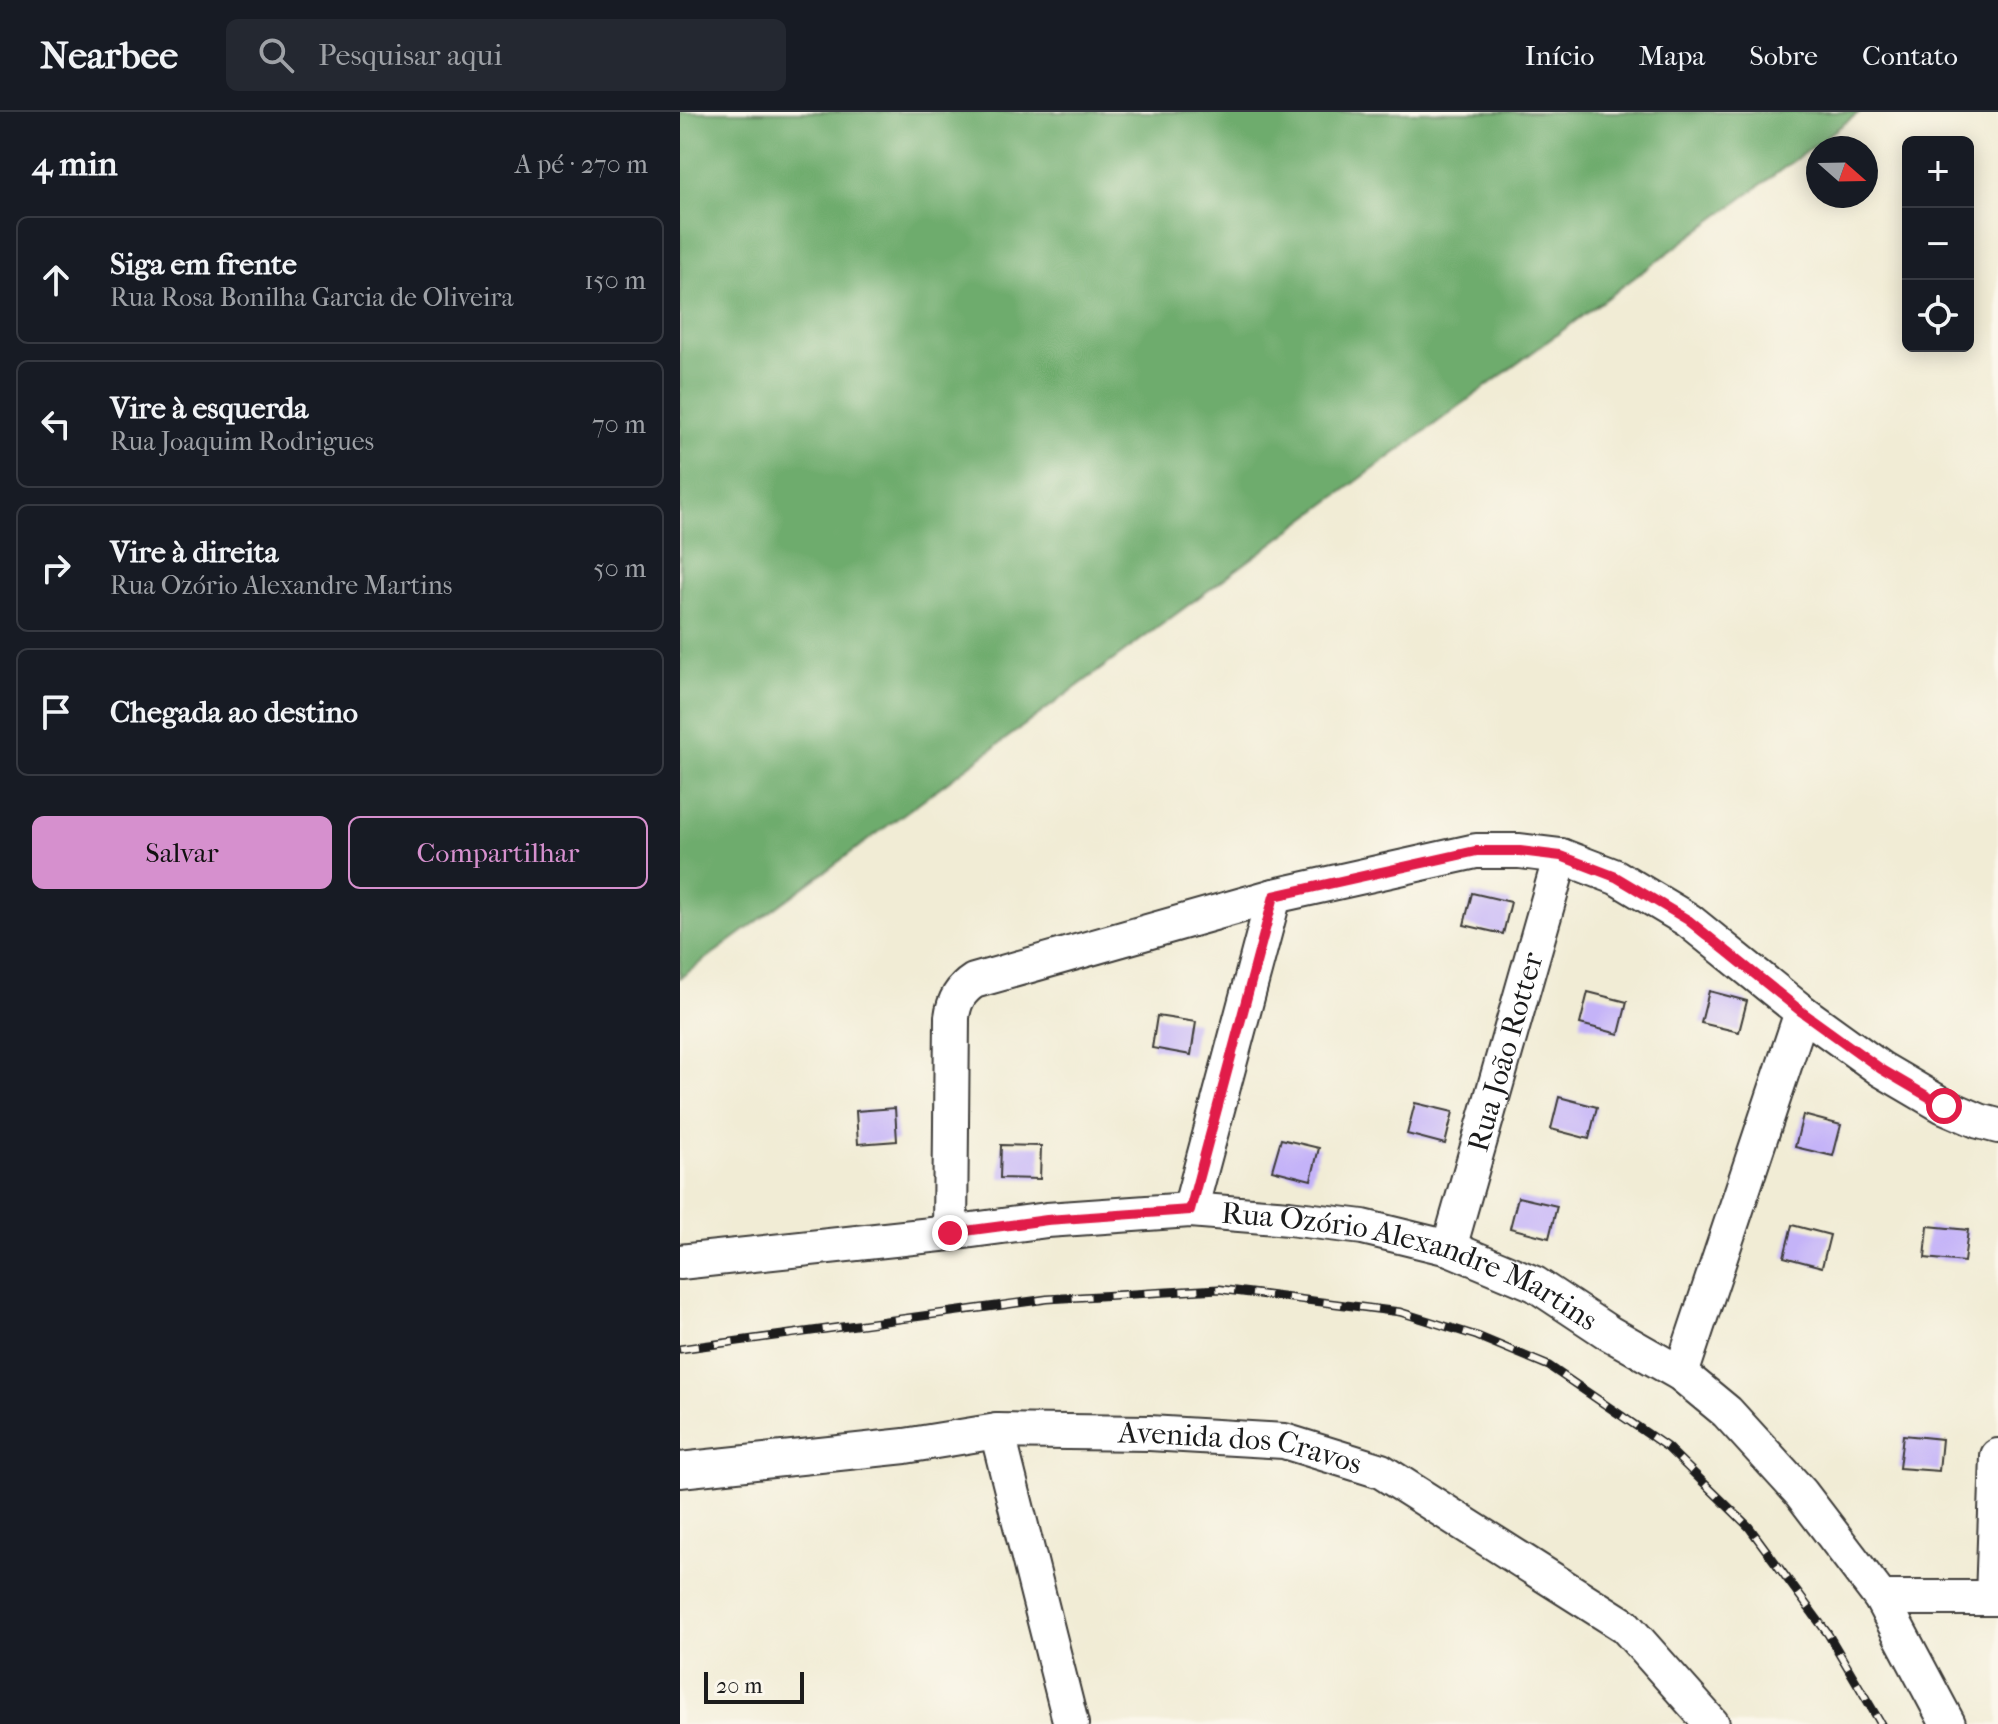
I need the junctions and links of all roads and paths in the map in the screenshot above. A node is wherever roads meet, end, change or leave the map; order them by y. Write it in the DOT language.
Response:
graph roads {
  1 [pos="1561,856"];
  2 [pos="1274,896"];
  3 [pos="1802,1012"];
  4 [pos="1998,1126"];
  5 [pos="1190,1210"];
  6 [pos="950,1233"];
  7 [pos="1449,1248"];
  8 [pos="680,1262"];
  9 [pos="1681,1374"];
  10 [pos="997,1431"];
  11 [pos="1998,1456"];
  12 [pos="680,1470"];
  13 [pos="1881,1598"];
  14 [pos="1996,1598"];
  15 [pos="1071,1724"];
  16 [pos="1712,1724"];
  17 [pos="1948,1724"];
  1 -- 2 [label="street"];
  1 -- 3 [label="street"];
  1 -- 7 [label="street, Rua João Rotter"];
  2 -- 5 [label="street"];
  2 -- 6 [label="street"];
  3 -- 4 [label="street"];
  3 -- 9 [label="street"];
  5 -- 6 [label="street, Rua Ozório Alexandre Martins"];
  5 -- 7 [label="street, Rua Ozório Alexandre Martins"];
  6 -- 8 [label="street, Rua Ozório Alexandre Martins"];
  7 -- 9 [label="street, Rua Ozório Alexandre Martins"];
  9 -- 13 [label="street, Rua Ozório Alexandre Martins"];
  10 -- 12 [label="street, Avenida dos Cravos"];
  10 -- 15 [label="street"];
  10 -- 16 [label="street, Avenida dos Cravos"];
  11 -- 14 [label="street"];
  13 -- 14 [label="street"];
  13 -- 17 [label="street, Rua Ozório Alexandre Martins"];
}
